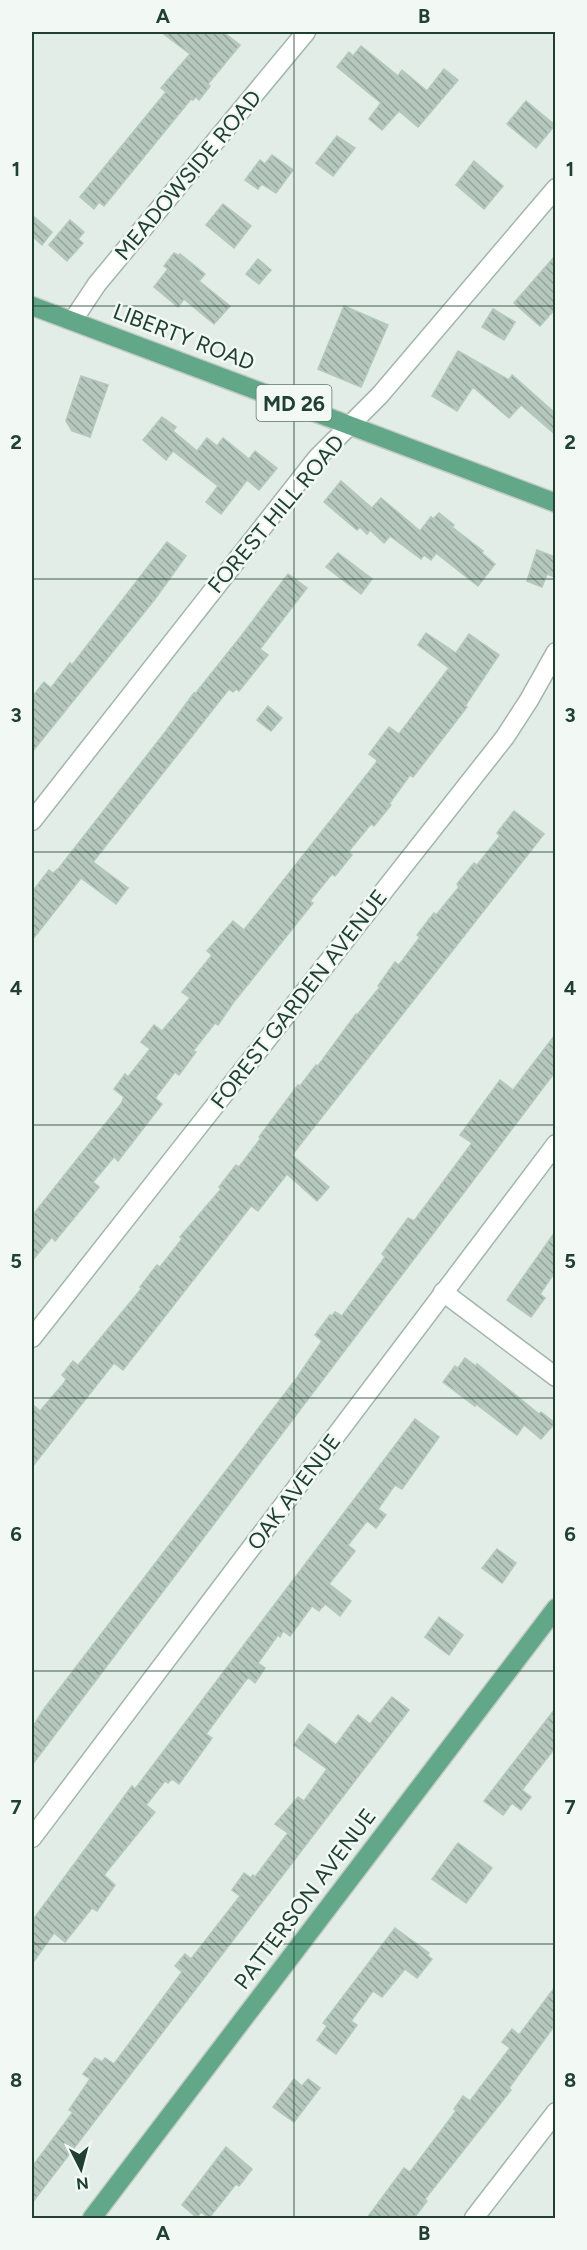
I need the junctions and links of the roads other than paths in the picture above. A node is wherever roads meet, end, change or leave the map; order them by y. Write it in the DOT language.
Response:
graph roads {
  1 [pos="306,32"];
  2 [pos="555,188"];
  3 [pos="32,306"];
  4 [pos="73,320"];
  5 [pos="351,425"];
  6 [pos="555,503"];
  7 [pos="555,652"];
  8 [pos="32,821"];
  9 [pos="555,1144"];
  10 [pos="443,1292"];
  11 [pos="32,1338"];
  12 [pos="555,1377"];
  13 [pos="555,1608"];
  14 [pos="32,1838"];
  15 [pos="555,2112"];
  16 [pos="92,2218"];
  17 [pos="474,2218"];
  1 -- 4 [label="street, MEADOWSIDE ROAD"];
  2 -- 5 [label="street, FOREST HILL ROAD"];
  3 -- 4 [label="main road, LIBERTY ROAD / MD 26"];
  4 -- 5 [label="main road, LIBERTY ROAD / MD 26"];
  5 -- 6 [label="main road, LIBERTY ROAD / MD 26"];
  5 -- 8 [label="street, FOREST HILL ROAD"];
  7 -- 11 [label="street, FOREST GARDEN AVENUE"];
  9 -- 10 [label="street, OAK AVENUE"];
  10 -- 12 [label="street"];
  10 -- 14 [label="street, OAK AVENUE"];
  13 -- 16 [label="main road, PATTERSON AVENUE"];
  15 -- 17 [label="street"];
}
